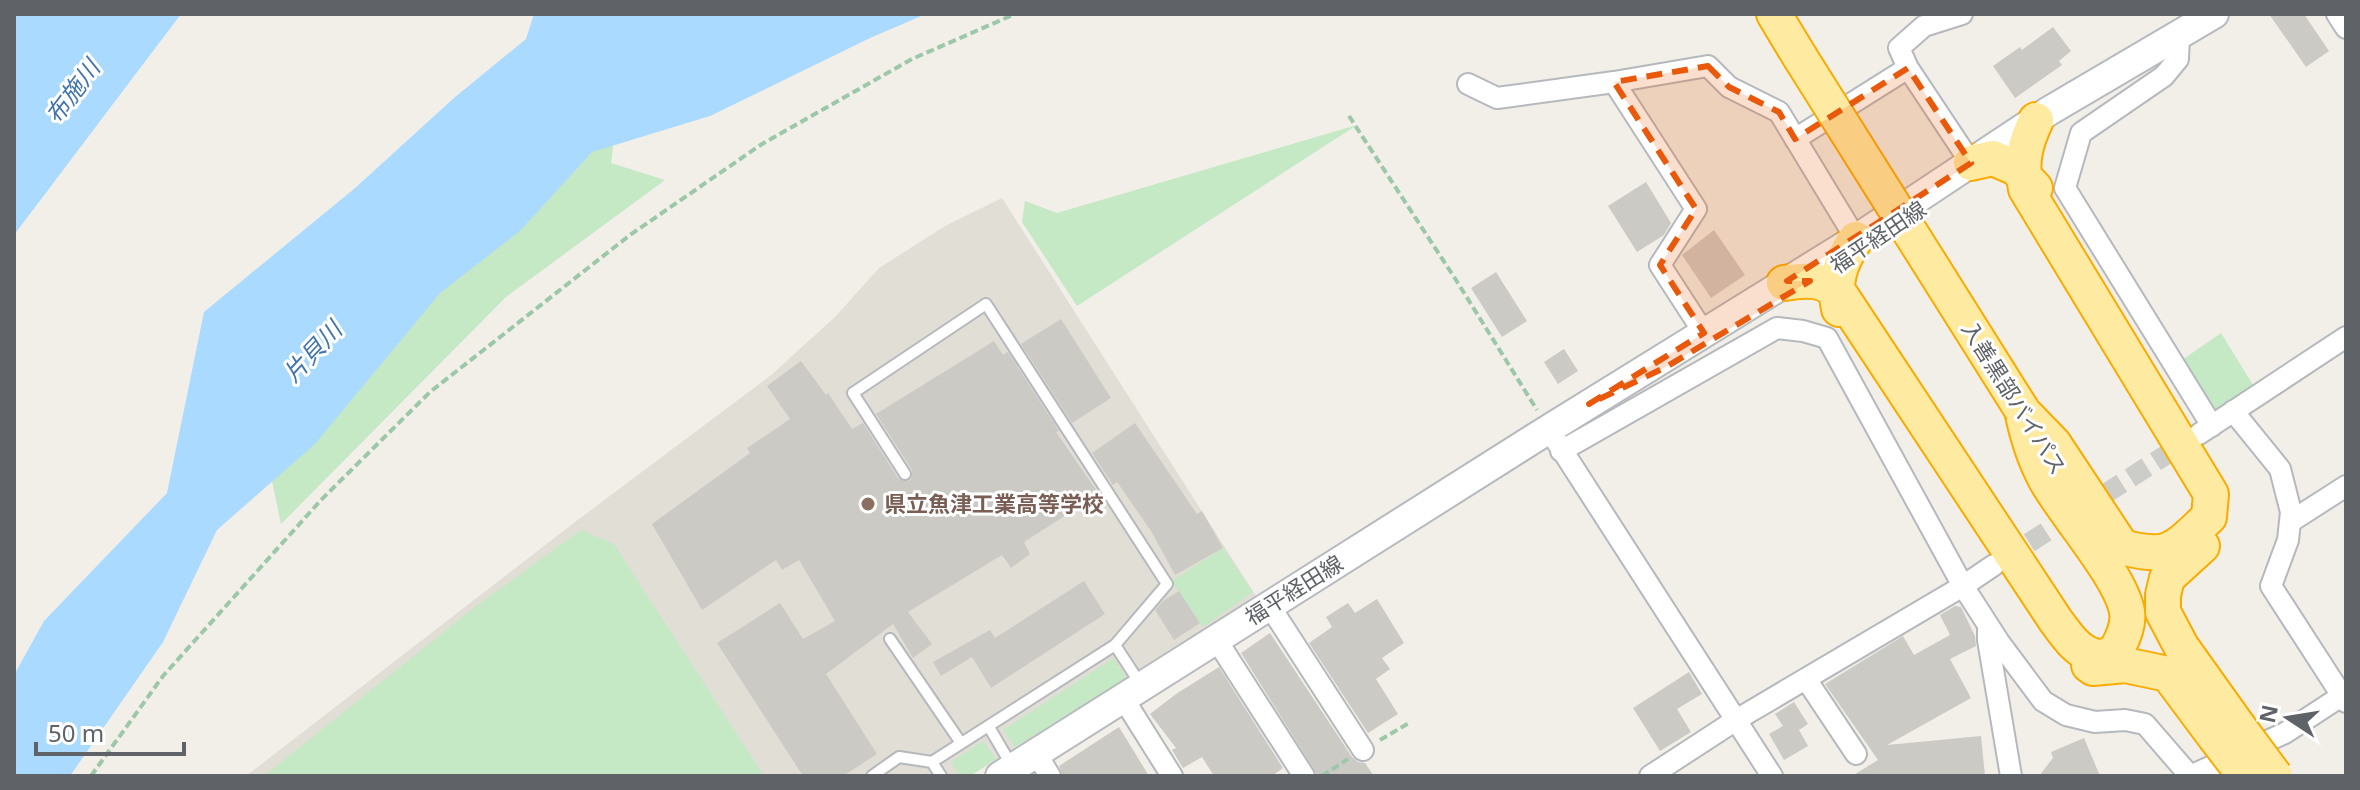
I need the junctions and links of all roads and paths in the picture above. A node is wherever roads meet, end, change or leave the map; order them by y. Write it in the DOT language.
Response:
graph roads {
  1 [pos="1015,14"];
  2 [pos="1774,14"];
  3 [pos="1962,14"];
  4 [pos="2214,14"];
  5 [pos="2337,14"];
  6 [pos="2346,28"];
  7 [pos="2179,35"];
  8 [pos="1908,68"];
  9 [pos="1614,82"];
  10 [pos="1468,84"];
  11 [pos="1349,116"];
  12 [pos="1795,139"];
  13 [pos="2015,159"];
  14 [pos="1830,280"];
  15 [pos="1704,333"];
  16 [pos="2346,337"];
  17 [pos="1589,404"];
  18 [pos="2022,410"];
  19 [pos="2233,411"];
  20 [pos="1555,440"];
  21 [pos="905,474"];
  22 [pos="2346,486"];
  23 [pos="2290,522"];
  24 [pos="1994,565"];
  25 [pos="1963,586"];
  26 [pos="1269,605"];
  27 [pos="1989,626"];
  28 [pos="890,639"];
  29 [pos="1216,639"];
  30 [pos="1115,645"];
  31 [pos="1806,679"];
  32 [pos="1132,692"];
  33 [pos="2345,697"];
  34 [pos="1736,720"];
  35 [pos="989,727"];
  36 [pos="2228,732"];
  37 [pos="961,743"];
  38 [pos="1363,750"];
  39 [pos="1856,754"];
  40 [pos="932,762"];
  41 [pos="1025,768"];
  42 [pos="91,776"];
  43 [pos="872,776"];
  44 [pos="941,776"];
  45 [pos="1172,776"];
  46 [pos="1304,776"];
  47 [pos="1650,776"];
  48 [pos="1772,776"];
  49 [pos="2011,776"];
  50 [pos="2190,776"];
  51 [pos="2245,776"];
  52 [pos="2264,776"];
  53 [pos="2275,776"];
  1 -- 42 [label="path"];
  2 -- 18 [label="highway, 入善黒部バイパス, bridge"];
  3 -- 8 [label="street"];
  4 -- 7 [label="main road, 福平経田線"];
  5 -- 6 [label="street"];
  7 -- 13 [label="main road, 福平経田線"];
  7 -- 19 [label="street"];
  8 -- 12 [label="street"];
  8 -- 13 [label="street"];
  9 -- 10 [label="street"];
  9 -- 12 [label="street"];
  9 -- 15 [label="street"];
  11 -- 20 [label="path"];
  12 -- 14 [label="street"];
  13 -- 14 [label="main road, 福平経田線"];
  13 -- 18 [label="highway"];
  13 -- 36 [label="highway"];
  14 -- 15 [label="main road, 福平経田線"];
  14 -- 17 [label="main road, 福平経田線"];
  14 -- 18 [label="highway"];
  14 -- 36 [label="highway"];
  15 -- 17 [label="main road, 福平経田線"];
  16 -- 19 [label="street"];
  17 -- 20 [label="main road, 福平経田線"];
  18 -- 36 [label="highway, 入善黒部バイパス"];
  19 -- 23 [label="street"];
  20 -- 25 [label="street"];
  20 -- 26 [label="main road, 福平経田線"];
  20 -- 34 [label="street"];
  21 -- 30 [label="lane"];
  22 -- 23 [label="street"];
  23 -- 33 [label="street"];
  24 -- 25 [label="street"];
  25 -- 27 [label="street"];
  25 -- 31 [label="street"];
  26 -- 29 [label="main road, 福平経田線"];
  26 -- 38 [label="street"];
  27 -- 49 [label="street"];
  27 -- 50 [label="street"];
  28 -- 37 [label="lane"];
  29 -- 32 [label="main road, 福平経田線"];
  29 -- 46 [label="street"];
  30 -- 32 [label="lane"];
  30 -- 35 [label="lane"];
  31 -- 34 [label="street"];
  31 -- 39 [label="street"];
  32 -- 41 [label="main road, 福平経田線"];
  32 -- 45 [label="street"];
  33 -- 50 [label="street"];
  34 -- 47 [label="street"];
  34 -- 48 [label="street"];
  35 -- 37 [label="lane"];
  35 -- 41 [label="lane"];
  36 -- 51 [label="highway, bridge"];
  36 -- 52 [label="highway, 入善黒部バイパス"];
  36 -- 53 [label="highway, bridge"];
  37 -- 40 [label="lane"];
  40 -- 43 [label="lane"];
  40 -- 44 [label="lane"];
}
